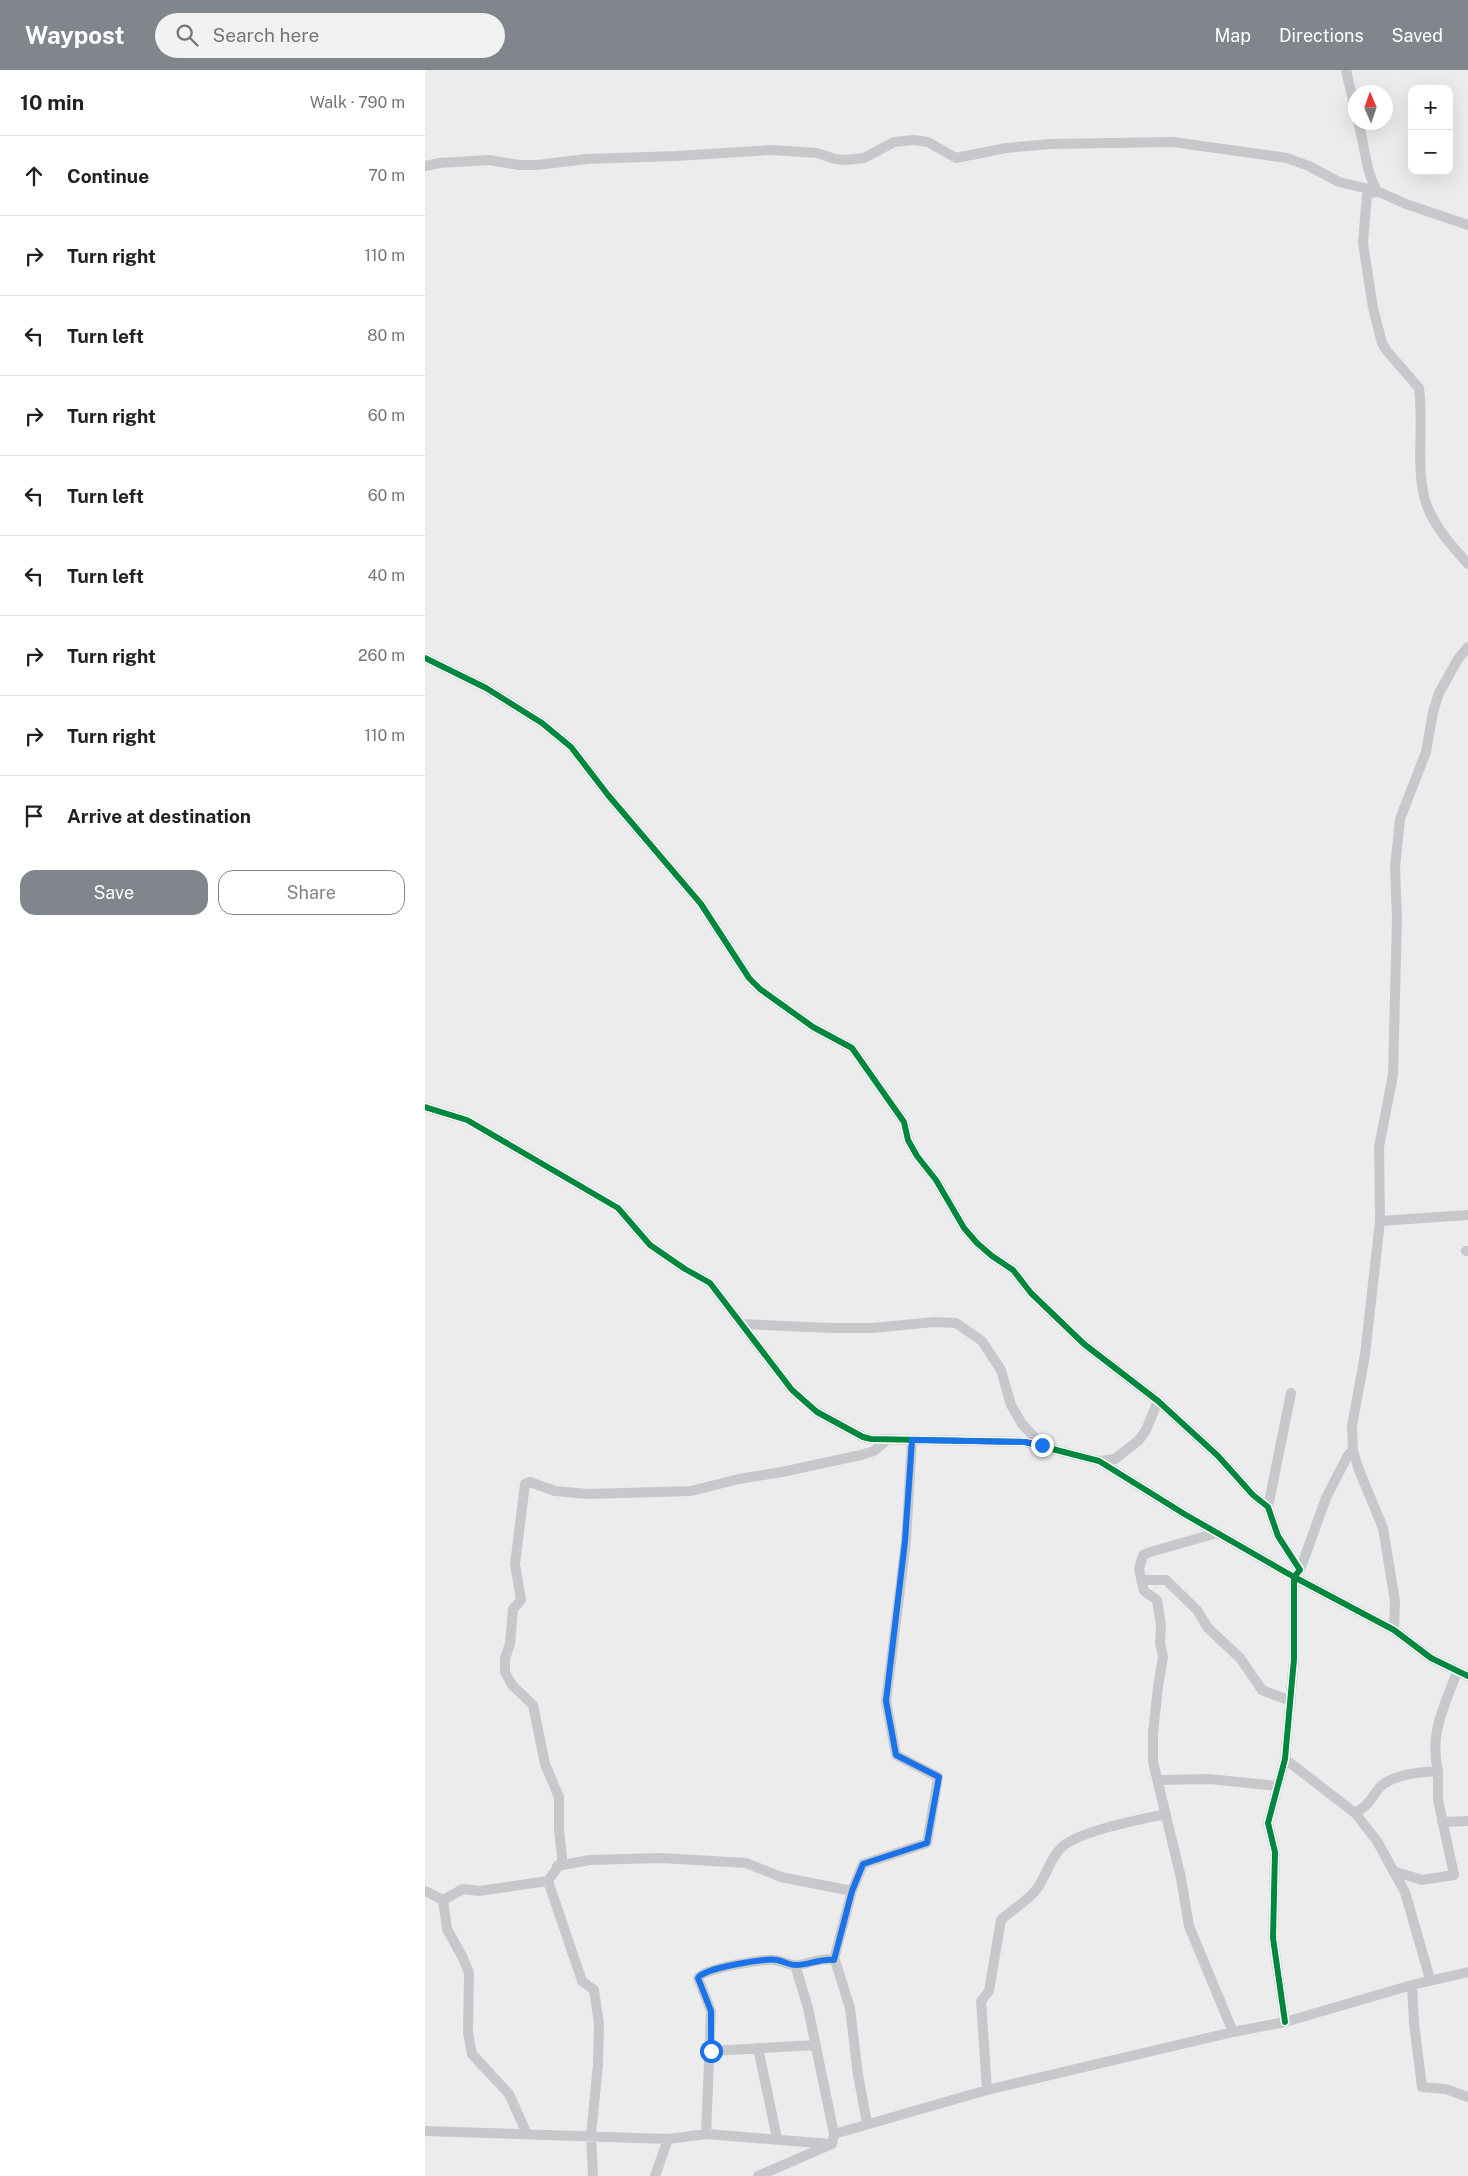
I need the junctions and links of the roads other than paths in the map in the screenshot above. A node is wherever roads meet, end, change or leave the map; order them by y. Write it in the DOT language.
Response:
graph roads {
  1 [pos="1346,70"];
  2 [pos="1349,85"];
  3 [pos="1360,130"];
  4 [pos="425,166"];
  5 [pos="1377,191"];
  6 [pos="1468,225"];
  7 [pos="1468,564"];
  8 [pos="1468,647"];
  9 [pos="425,658"];
  10 [pos="425,1107"];
  11 [pos="1468,1215"];
  12 [pos="1380,1221"];
  13 [pos="742,1324"];
  14 [pos="1291,1393"];
  15 [pos="1157,1401"];
  16 [pos="889,1440"];
  17 [pos="912,1440"];
  18 [pos="1042,1445"];
  19 [pos="1353,1451"];
  20 [pos="1099,1461"];
  21 [pos="1268,1507"];
  22 [pos="1217,1533"];
  23 [pos="1297,1574"];
  24 [pos="1141,1580"];
  25 [pos="1166,1580"];
  26 [pos="1143,1591"];
  27 [pos="1393,1630"];
  28 [pos="1457,1672"];
  29 [pos="1468,1676"];
  30 [pos="1291,1702"];
  31 [pos="1285,1759"];
  32 [pos="1438,1771"];
  33 [pos="1158,1780"];
  34 [pos="1278,1786"];
  35 [pos="1355,1813"];
  36 [pos="1166,1814"];
  37 [pos="1468,1821"];
  38 [pos="1442,1822"];
  39 [pos="557,1866"];
  40 [pos="1396,1872"];
  41 [pos="548,1880"];
  42 [pos="425,1890"];
  43 [pos="852,1891"];
  44 [pos="443,1900"];
  45 [pos="834,1960"];
  46 [pos="795,1965"];
  47 [pos="1468,1972"];
  48 [pos="1431,1980"];
  49 [pos="1412,1984"];
  50 [pos="1285,2022"];
  51 [pos="1233,2032"];
  52 [pos="816,2045"];
  53 [pos="758,2048"];
  54 [pos="711,2051"];
  55 [pos="987,2090"];
  56 [pos="1468,2097"];
  57 [pos="867,2123"];
  58 [pos="425,2131"];
  59 [pos="527,2134"];
  60 [pos="706,2134"];
  61 [pos="591,2135"];
  62 [pos="777,2138"];
  63 [pos="668,2139"];
  64 [pos="833,2139"];
  65 [pos="593,2176"];
  66 [pos="655,2176"];
  67 [pos="758,2176"];
  1 -- 2 [label="street"];
  3 -- 5 [label="street"];
  4 -- 5 [label="street"];
  5 -- 6 [label="street"];
  5 -- 7 [label="street"];
  8 -- 12 [label="street"];
  9 -- 15 [label="street"];
  10 -- 13 [label="street"];
  11 -- 12 [label="street"];
  12 -- 19 [label="street"];
  13 -- 16 [label="street"];
  13 -- 18 [label="street"];
  14 -- 21 [label="street"];
  15 -- 20 [label="street"];
  15 -- 21 [label="street"];
  16 -- 17 [label="street"];
  16 -- 39 [label="street"];
  17 -- 18 [label="street"];
  17 -- 43 [label="street"];
  18 -- 20 [label="street"];
  19 -- 23 [label="street"];
  19 -- 27 [label="street"];
  20 -- 22 [label="street"];
  21 -- 23 [label="street"];
  22 -- 23 [label="street"];
  22 -- 24 [label="street"];
  23 -- 27 [label="street"];
  23 -- 30 [label="street"];
  24 -- 25 [label="street"];
  24 -- 26 [label="street"];
  25 -- 26 [label="street"];
  25 -- 30 [label="street"];
  26 -- 33 [label="street"];
  27 -- 28 [label="street"];
  28 -- 29 [label="street"];
  28 -- 32 [label="street"];
  30 -- 31 [label="street"];
  31 -- 34 [label="street"];
  31 -- 35 [label="street"];
  32 -- 35 [label="street"];
  32 -- 38 [label="street"];
  33 -- 34 [label="street"];
  33 -- 36 [label="street"];
  34 -- 50 [label="street"];
  35 -- 40 [label="street"];
  36 -- 51 [label="street"];
  36 -- 55 [label="street"];
  37 -- 38 [label="street"];
  38 -- 40 [label="street"];
  39 -- 41 [label="street"];
  39 -- 43 [label="street"];
  40 -- 48 [label="street"];
  41 -- 44 [label="street"];
  41 -- 61 [label="street"];
  42 -- 44 [label="street"];
  43 -- 45 [label="street"];
  44 -- 59 [label="street"];
  45 -- 46 [label="street"];
  45 -- 57 [label="street"];
  46 -- 52 [label="street"];
  46 -- 54 [label="street"];
  47 -- 48 [label="street"];
  48 -- 49 [label="street"];
  49 -- 50 [label="street"];
  49 -- 56 [label="street"];
  50 -- 51 [label="street"];
  51 -- 55 [label="street"];
  52 -- 53 [label="street"];
  52 -- 64 [label="street"];
  53 -- 54 [label="street"];
  53 -- 62 [label="street"];
  54 -- 60 [label="street"];
  55 -- 57 [label="street"];
  57 -- 64 [label="street"];
  58 -- 59 [label="street"];
  59 -- 61 [label="street"];
  60 -- 62 [label="street"];
  60 -- 63 [label="street"];
  61 -- 63 [label="street"];
  61 -- 65 [label="street"];
  62 -- 64 [label="street"];
  63 -- 66 [label="street"];
  64 -- 67 [label="street"];
}
